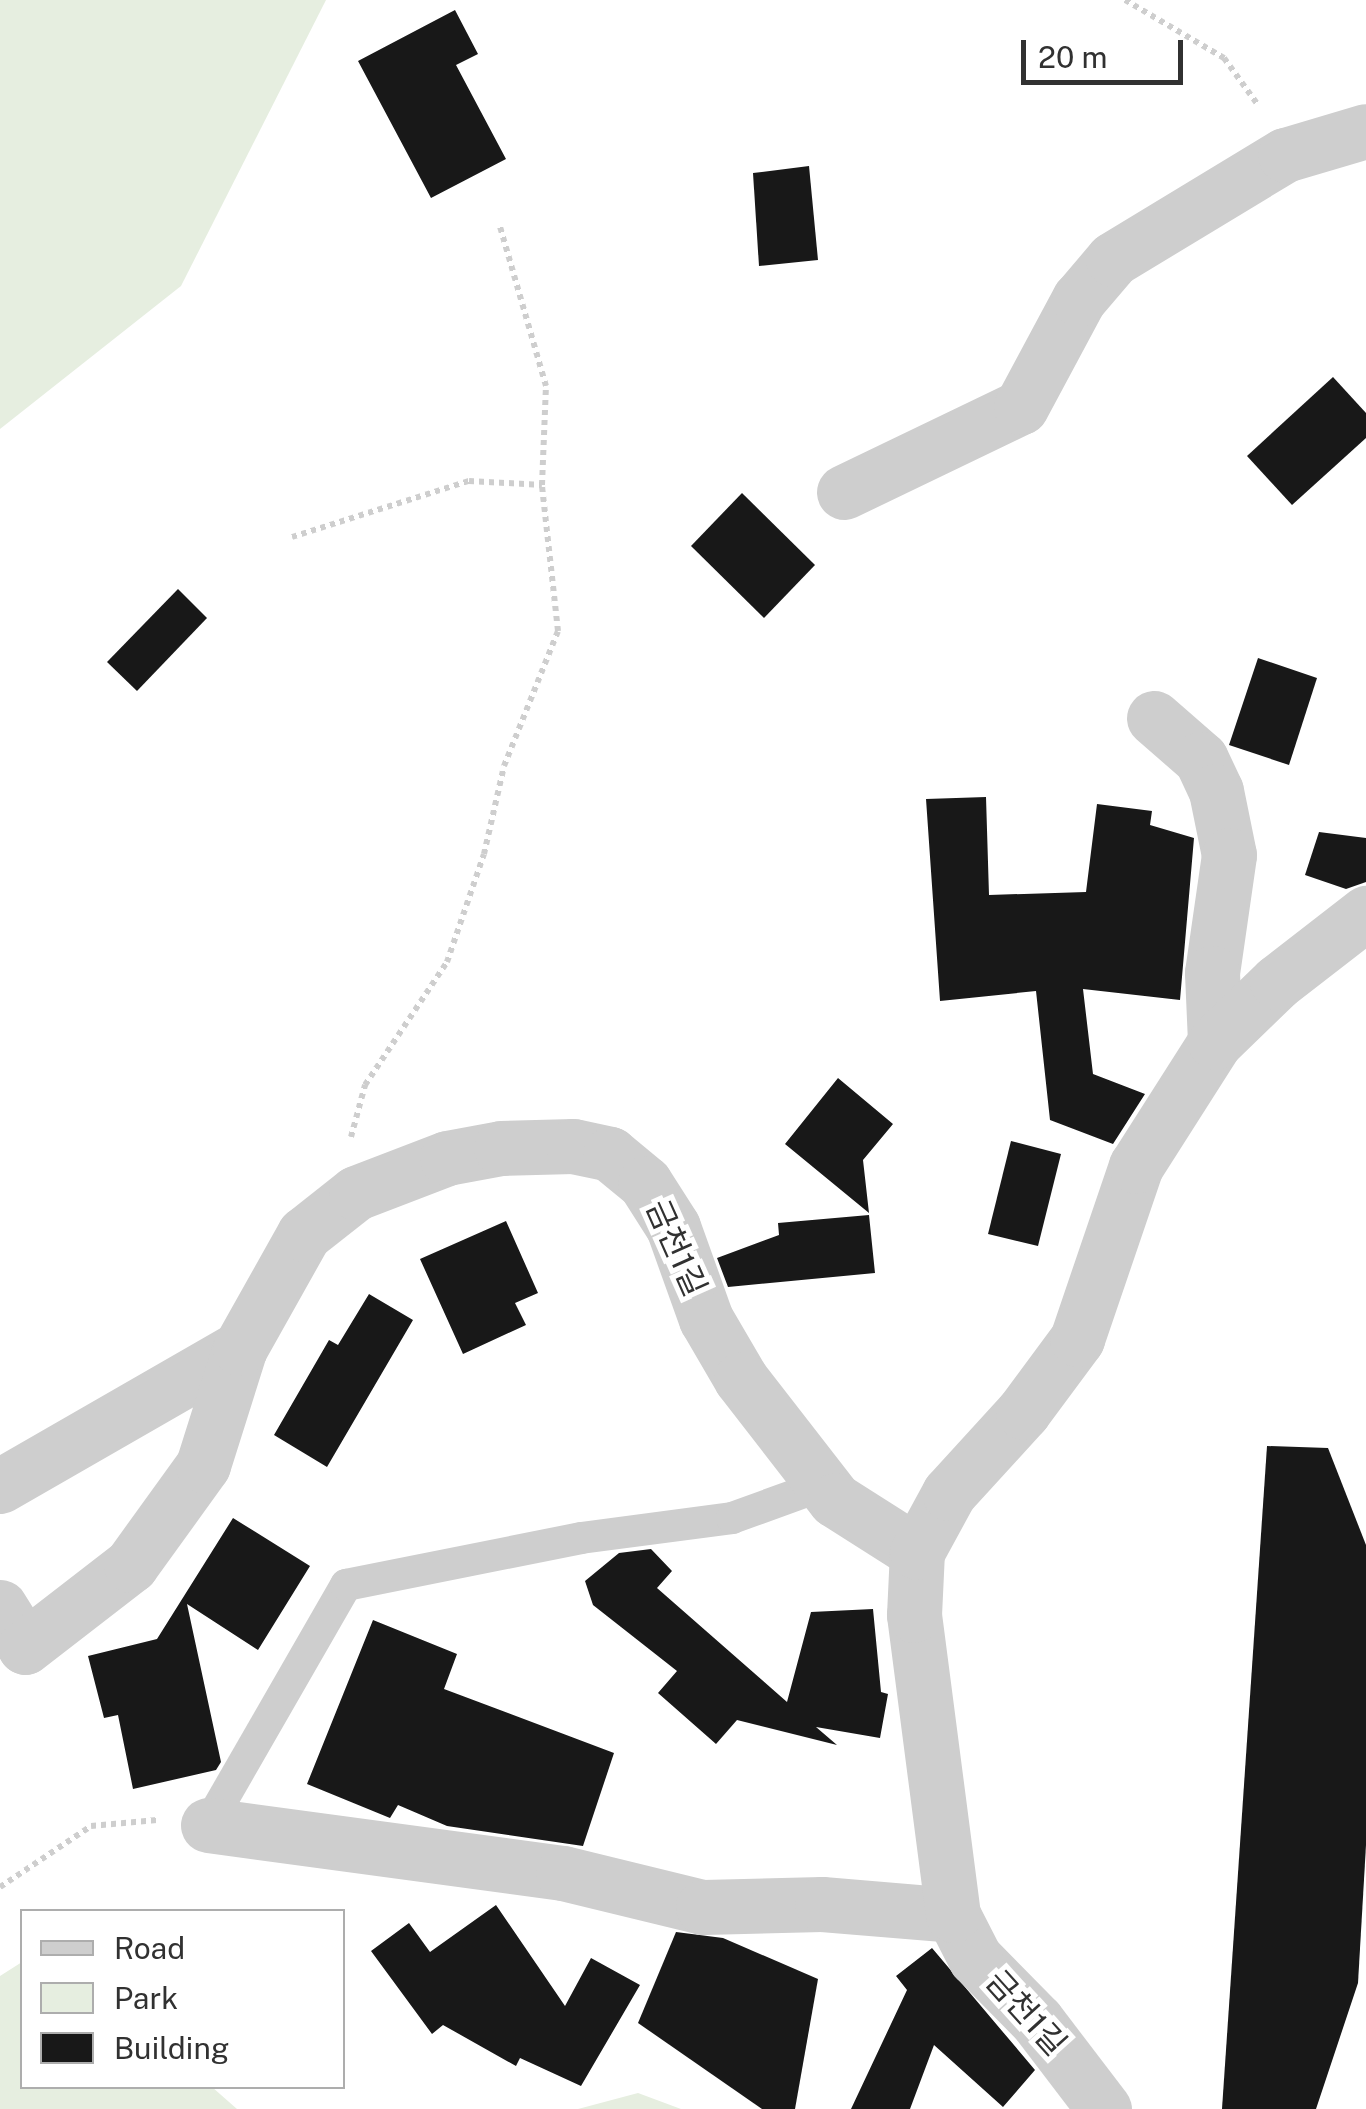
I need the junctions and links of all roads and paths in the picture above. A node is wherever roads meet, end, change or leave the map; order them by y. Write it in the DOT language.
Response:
graph roads {
  1 [pos="1125,0"];
  2 [pos="1366,131"];
  3 [pos="1285,154"];
  4 [pos="500,227"];
  5 [pos="542,485"];
  6 [pos="844,492"];
  7 [pos="292,538"];
  8 [pos="1154,718"];
  9 [pos="1366,913"];
  10 [pos="1214,1042"];
  11 [pos="332,1211"];
  12 [pos="240,1348"];
  13 [pos="823,1485"];
  14 [pos="0,1486"];
  15 [pos="917,1552"];
  16 [pos="0,1607"];
  17 [pos="208,1824"];
  18 [pos="0,1887"];
  19 [pos="953,1914"];
  20 [pos="1104,2109"];
  1 -- 3 [label="path"];
  2 -- 3 [label="street"];
  3 -- 6 [label="street"];
  4 -- 5 [label="path"];
  5 -- 7 [label="path"];
  5 -- 11 [label="path"];
  8 -- 10 [label="street"];
  9 -- 10 [label="street, 금천1길"];
  10 -- 15 [label="street, 금천1길"];
  11 -- 12 [label="street, 금천1길"];
  11 -- 13 [label="street, 금천1길"];
  12 -- 14 [label="street"];
  12 -- 16 [label="street, 금천1길"];
  13 -- 15 [label="street, 금천1길"];
  13 -- 17 [label="lane"];
  15 -- 19 [label="street, 금천1길"];
  17 -- 18 [label="path"];
  17 -- 19 [label="street"];
  19 -- 20 [label="street, 금천1길"];
}
